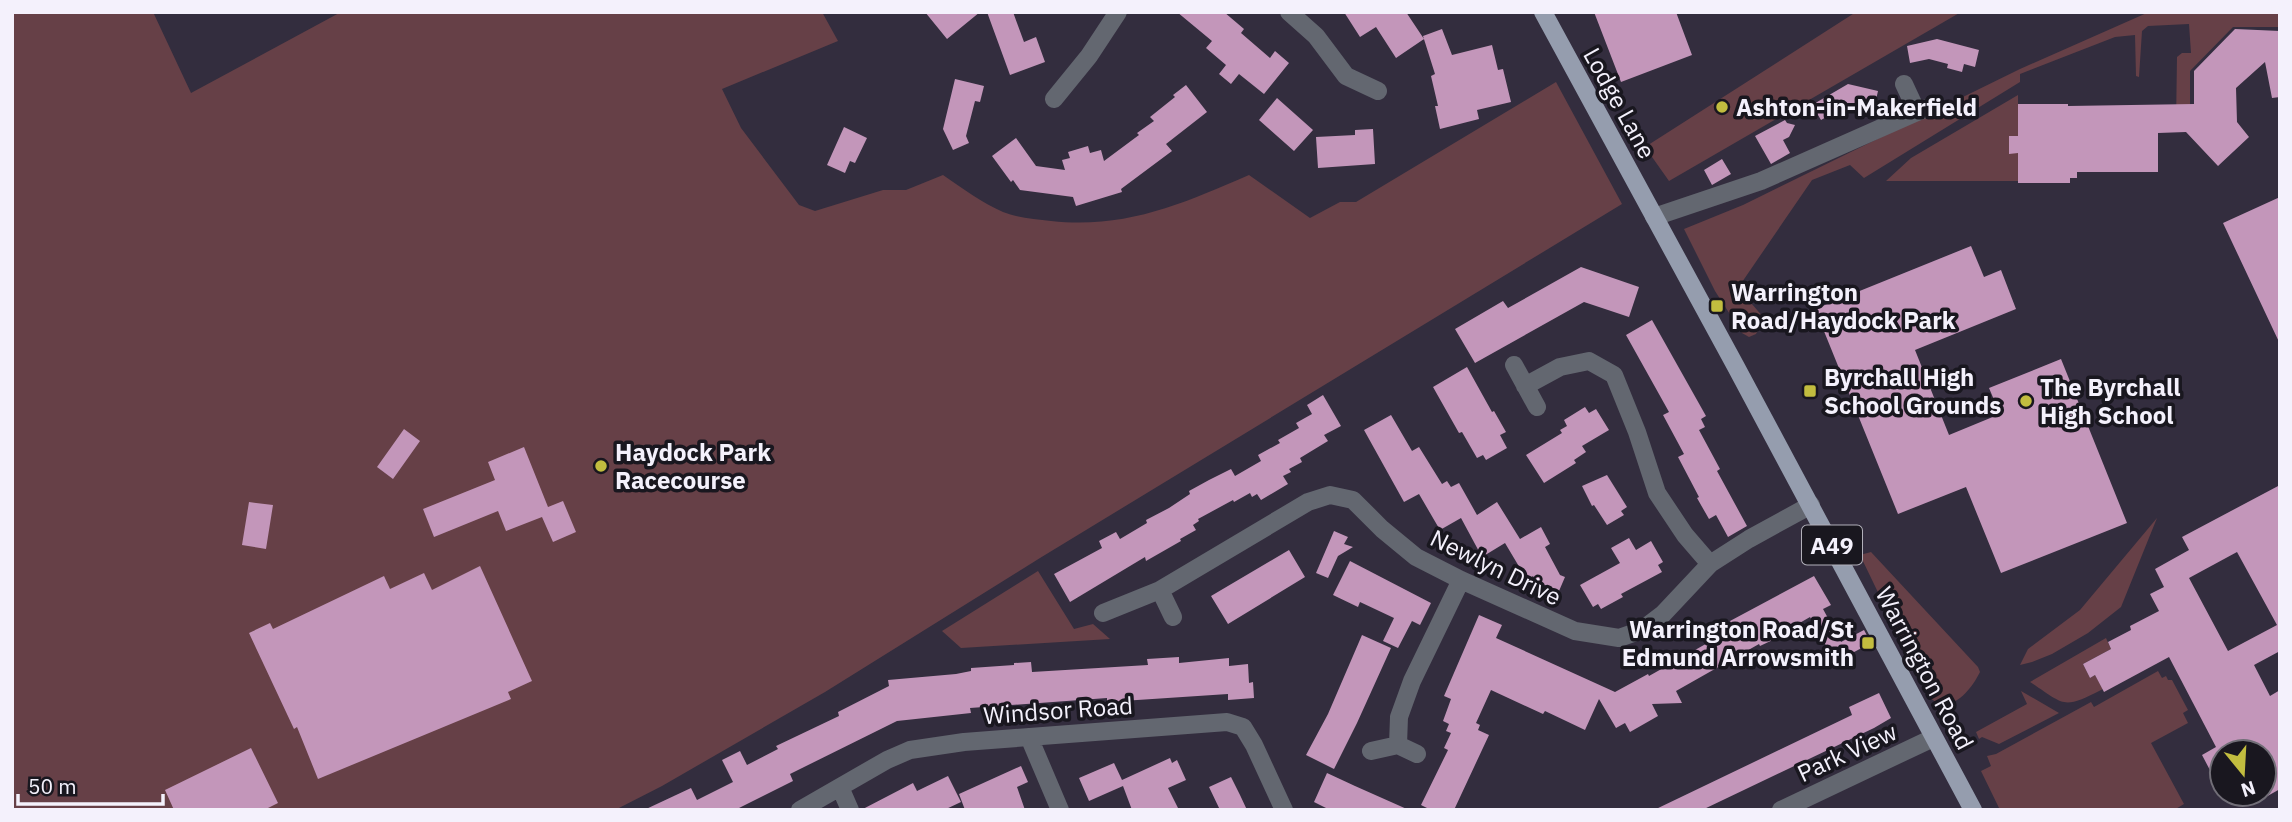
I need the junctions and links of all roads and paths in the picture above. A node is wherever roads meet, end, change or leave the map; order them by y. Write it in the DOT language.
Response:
graph roads {
  1 [pos="1118,12"];
  2 [pos="1289,12"];
  3 [pos="1543,12"];
  4 [pos="1904,84"];
  5 [pos="1378,91"];
  6 [pos="1054,99"];
  7 [pos="1935,105"];
  8 [pos="1917,113"];
  9 [pos="1654,217"];
  10 [pos="1514,365"];
  11 [pos="1525,386"];
  12 [pos="1537,407"];
  13 [pos="1811,505"];
  14 [pos="1710,564"];
  15 [pos="1461,580"];
  16 [pos="1160,590"];
  17 [pos="1104,613"];
  18 [pos="1173,617"];
  19 [pos="1029,737"];
  20 [pos="1933,738"];
  21 [pos="1398,745"];
  22 [pos="1371,751"];
  23 [pos="1417,754"];
  24 [pos="840,787"];
  25 [pos="800,810"];
  26 [pos="850,810"];
  27 [pos="1060,810"];
  28 [pos="1284,810"];
  29 [pos="1781,810"];
  30 [pos="1973,810"];
  1 -- 6 [label="street"];
  2 -- 5 [label="street"];
  3 -- 9 [label="main road, Lodge Lane / A49"];
  4 -- 8 [label="street"];
  7 -- 8 [label="street"];
  8 -- 9 [label="street"];
  9 -- 13 [label="main road, Warrington Road / A49"];
  10 -- 11 [label="street"];
  11 -- 12 [label="street"];
  11 -- 14 [label="street"];
  13 -- 14 [label="street, Newlyn Drive"];
  13 -- 20 [label="main road, Warrington Road / A49"];
  14 -- 15 [label="street, Newlyn Drive"];
  15 -- 16 [label="street, Newlyn Drive"];
  15 -- 21 [label="street"];
  16 -- 17 [label="street, Newlyn Drive"];
  16 -- 18 [label="street"];
  19 -- 24 [label="street, Windsor Road"];
  19 -- 27 [label="street"];
  19 -- 28 [label="street, Windsor Road"];
  20 -- 29 [label="street, Park View"];
  20 -- 30 [label="main road, Warrington Road / A49"];
  21 -- 22 [label="street"];
  21 -- 23 [label="street"];
  24 -- 25 [label="street, Windsor Road"];
  24 -- 26 [label="street"];
}
